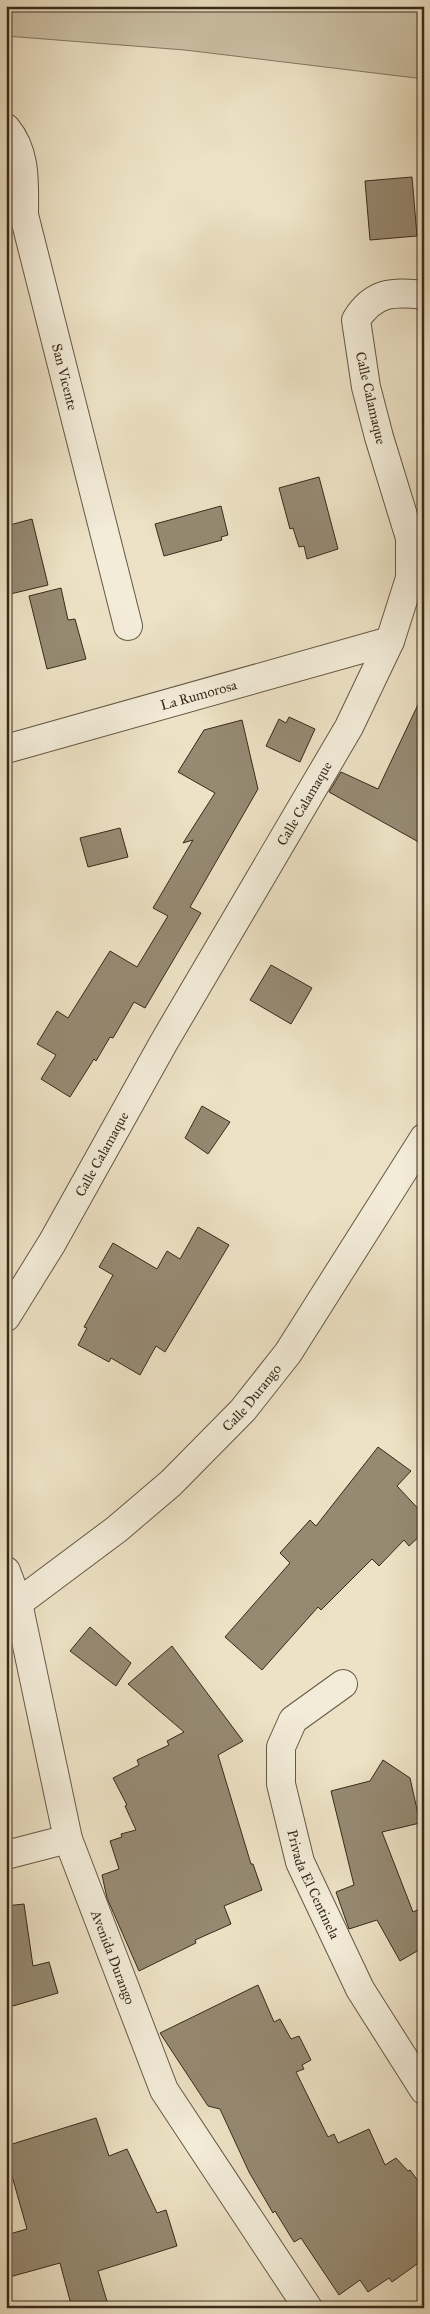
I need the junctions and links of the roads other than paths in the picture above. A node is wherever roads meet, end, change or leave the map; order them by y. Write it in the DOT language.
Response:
graph roads {
  1 [pos="6,128"];
  2 [pos="15,222"];
  3 [pos="424,295"];
  4 [pos="128,626"];
  5 [pos="390,641"];
  6 [pos="6,749"];
  7 [pos="424,1138"];
  8 [pos="8,1307"];
  9 [pos="6,1571"];
  10 [pos="18,1603"];
  11 [pos="343,1684"];
  12 [pos="68,1839"];
  13 [pos="6,1855"];
  14 [pos="424,2090"];
  15 [pos="308,2308"];
  1 -- 2 [label="street, San Vicente"];
  2 -- 4 [label="street, San Vicente"];
  3 -- 5 [label="street, Calle Calamaque"];
  5 -- 6 [label="street, La Rumorosa"];
  5 -- 8 [label="street, Calle Calamaque"];
  7 -- 10 [label="street, Calle Durango"];
  9 -- 10 [label="street, Avenida Durango"];
  10 -- 12 [label="street, Avenida Durango"];
  11 -- 14 [label="street, Privada El Centinela"];
  12 -- 13 [label="street"];
  12 -- 15 [label="street, Avenida Durango"];
}
